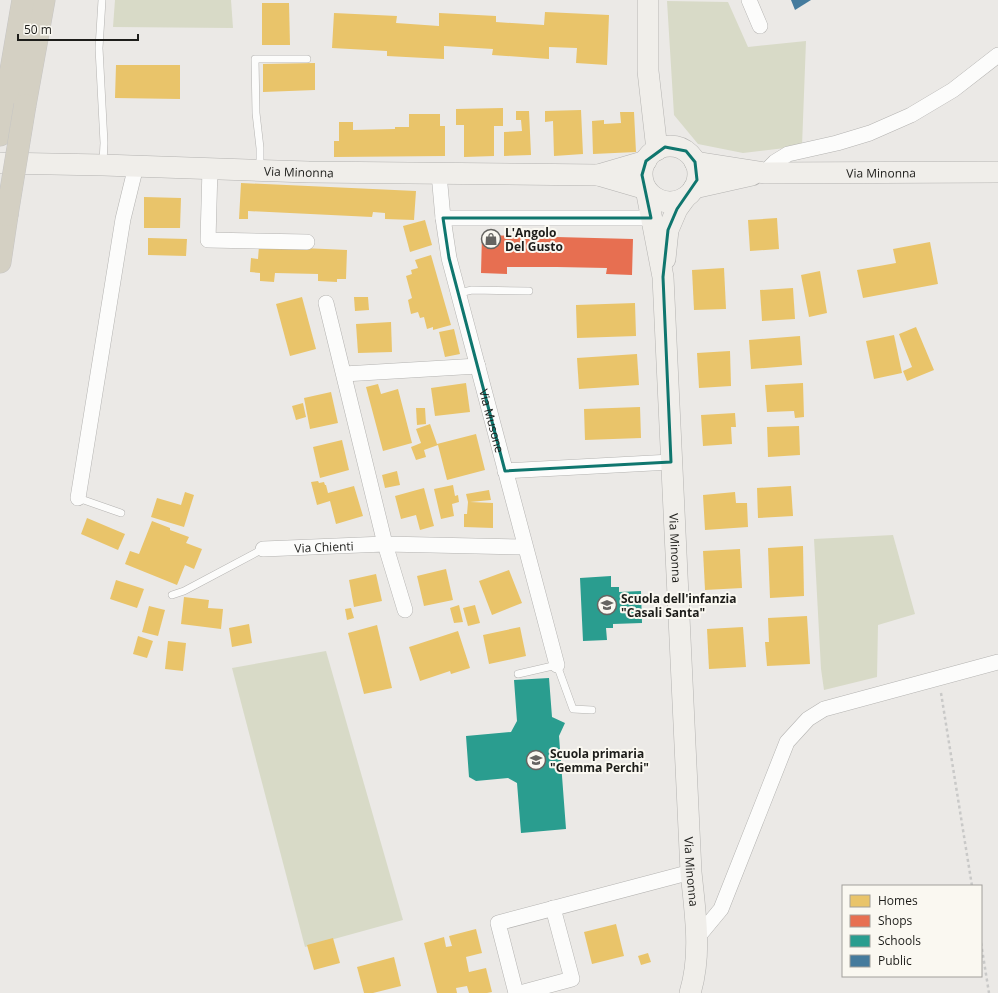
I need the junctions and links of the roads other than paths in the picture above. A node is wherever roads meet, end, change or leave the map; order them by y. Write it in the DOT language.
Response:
graph roads {
  1 [pos="23,0"];
  2 [pos="44,0"];
  3 [pos="102,0"];
  4 [pos="648,0"];
  5 [pos="749,0"];
  6 [pos="760,26"];
  7 [pos="998,55"];
  8 [pos="306,59"];
  9 [pos="648,70"];
  10 [pos="15,105"];
  11 [pos="0,135"];
  12 [pos="680,148"];
  13 [pos="651,155"];
  14 [pos="695,162"];
  15 [pos="0,163"];
  16 [pos="103,165"];
  17 [pos="136,166"];
  18 [pos="210,168"];
  19 [pos="260,170"];
  20 [pos="764,172"];
  21 [pos="998,172"];
  22 [pos="439,174"];
  23 [pos="598,175"];
  24 [pos="646,189"];
  25 [pos="689,193"];
  26 [pos="443,218"];
  27 [pos="651,218"];
  28 [pos="306,242"];
  29 [pos="0,262"];
  30 [pos="663,277"];
  31 [pos="529,291"];
  32 [pos="459,293"];
  33 [pos="326,303"];
  34 [pos="478,366"];
  35 [pos="344,374"];
  36 [pos="671,462"];
  37 [pos="505,471"];
  38 [pos="78,498"];
  39 [pos="121,513"];
  40 [pos="385,544"];
  41 [pos="525,547"];
  42 [pos="263,549"];
  43 [pos="172,596"];
  44 [pos="405,610"];
  45 [pos="998,662"];
  46 [pos="557,665"];
  47 [pos="518,674"];
  48 [pos="592,710"];
  49 [pos="691,872"];
  50 [pos="553,908"];
  51 [pos="697,938"];
  52 [pos="516,993"];
  53 [pos="520,993"];
  54 [pos="690,993"];
  1 -- 10 [label="highway"];
  2 -- 10 [label="highway"];
  3 -- 16 [label="lane"];
  4 -- 9 [label="main road"];
  5 -- 6 [label="street"];
  7 -- 20 [label="street"];
  8 -- 19 [label="lane"];
  9 -- 12 [label="main road"];
  9 -- 13 [label="main road"];
  10 -- 11 [label="highway"];
  10 -- 29 [label="highway, bridge"];
  12 -- 13 [label="main road, Via Minonna"];
  12 -- 14 [label="main road"];
  13 -- 23 [label="main road, Via Minonna"];
  13 -- 24 [label="main road, Via Minonna"];
  14 -- 20 [label="main road, Via Minonna"];
  14 -- 25 [label="main road, Via Minonna"];
  15 -- 16 [label="main road, Via Minonna"];
  16 -- 17 [label="main road, Via Minonna"];
  17 -- 18 [label="main road, Via Minonna"];
  17 -- 38 [label="street"];
  18 -- 19 [label="main road, Via Minonna"];
  18 -- 28 [label="street"];
  19 -- 22 [label="main road, Via Minonna"];
  20 -- 21 [label="main road, Via Minonna"];
  20 -- 25 [label="main road, Via Minonna"];
  22 -- 23 [label="main road, Via Minonna"];
  22 -- 26 [label="street, Via Musone"];
  23 -- 24 [label="main road, Via Minonna"];
  24 -- 25 [label="main road, Via Minonna"];
  24 -- 27 [label="main road, Via Minonna"];
  25 -- 30 [label="main road, Via Minonna"];
  26 -- 27 [label="street"];
  26 -- 32 [label="street, Via Musone"];
  27 -- 30 [label="main road, Via Minonna"];
  30 -- 36 [label="main road, Via Minonna"];
  31 -- 32 [label="lane"];
  32 -- 34 [label="street, Via Musone"];
  33 -- 35 [label="street"];
  34 -- 35 [label="street"];
  34 -- 37 [label="street, Via Musone"];
  35 -- 40 [label="street"];
  36 -- 37 [label="street"];
  36 -- 49 [label="main road, Via Minonna"];
  37 -- 41 [label="street, Via Musone"];
  38 -- 39 [label="lane"];
  40 -- 41 [label="street, Via Chienti"];
  40 -- 42 [label="street, Via Chienti"];
  40 -- 44 [label="street"];
  41 -- 46 [label="street, Via Musone"];
  42 -- 43 [label="lane"];
  45 -- 51 [label="street, Via Minonna"];
  46 -- 47 [label="lane"];
  46 -- 48 [label="lane"];
  49 -- 50 [label="street"];
  49 -- 51 [label="main road, Via Minonna"];
  50 -- 52 [label="street"];
  50 -- 53 [label="street"];
  51 -- 54 [label="main road, Via Minonna"];
}
